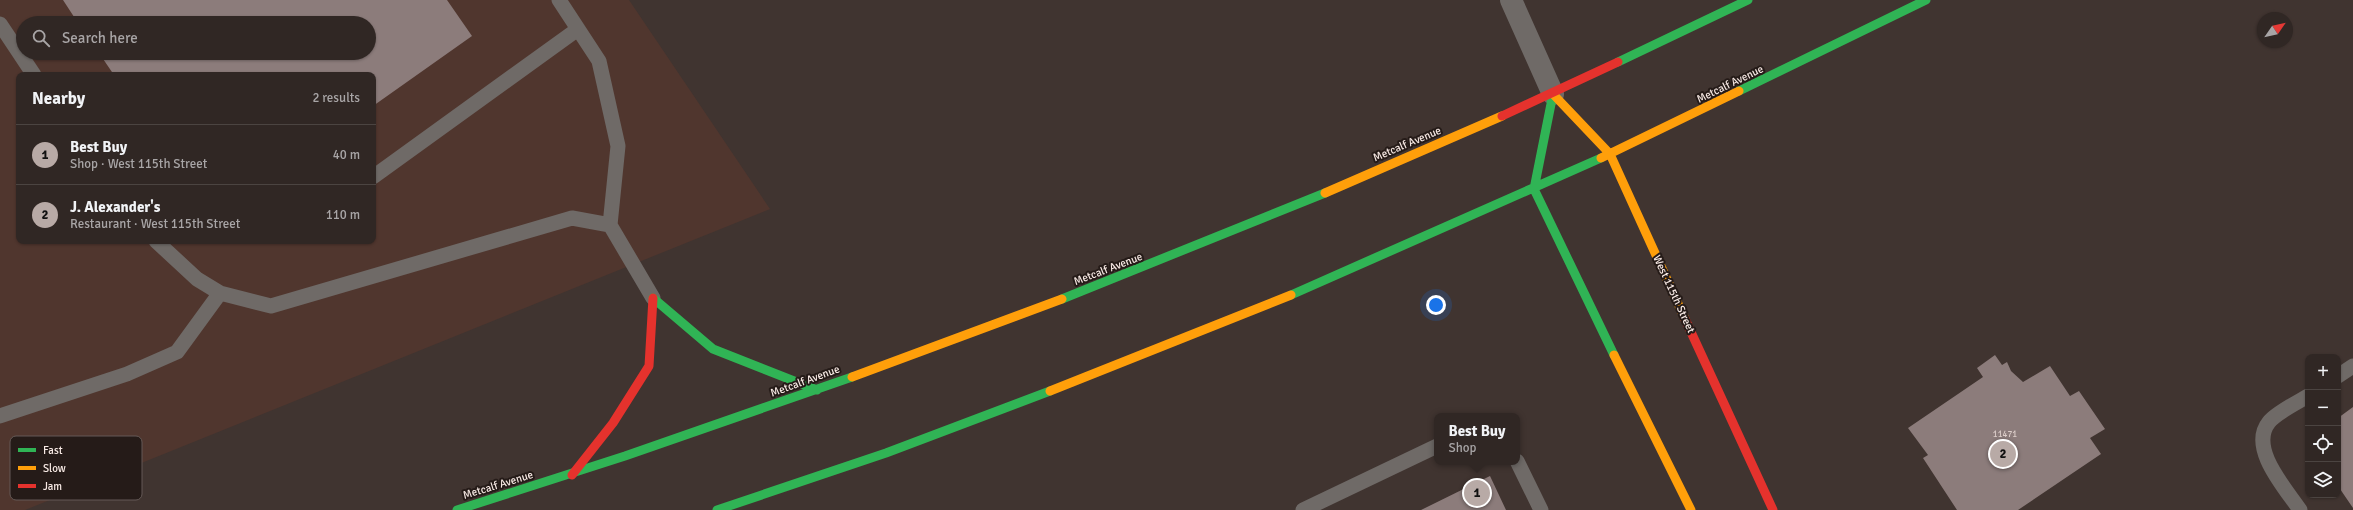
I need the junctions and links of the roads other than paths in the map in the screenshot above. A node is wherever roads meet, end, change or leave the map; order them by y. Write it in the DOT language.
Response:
graph roads {
  1 [pos="559,0"];
  2 [pos="1511,0"];
  3 [pos="1748,0"];
  4 [pos="1926,0"];
  5 [pos="0,24"];
  6 [pos="578,29"];
  7 [pos="16,48"];
  8 [pos="24,60"];
  9 [pos="32,72"];
  10 [pos="1553,94"];
  11 [pos="1610,154"];
  12 [pos="376,175"];
  13 [pos="1534,189"];
  14 [pos="610,225"];
  15 [pos="159,244"];
  16 [pos="220,293"];
  17 [pos="653,298"];
  18 [pos="2353,366"];
  19 [pos="2341,374"];
  20 [pos="818,390"];
  21 [pos="2305,398"];
  22 [pos="0,416"];
  23 [pos="1434,447"];
  24 [pos="1519,465"];
  25 [pos="572,475"];
  26 [pos="457,510"];
  27 [pos="717,510"];
  28 [pos="1303,510"];
  29 [pos="1540,510"];
  30 [pos="1691,510"];
  31 [pos="1773,510"];
  32 [pos="2300,510"];
  1 -- 6 [label="lane"];
  2 -- 10 [label="street, West 115th Street"];
  3 -- 10 [label="main road, Metcalf Avenue"];
  4 -- 11 [label="main road, Metcalf Avenue"];
  5 -- 7 [label="lane"];
  6 -- 12 [label="lane"];
  6 -- 14 [label="lane"];
  8 -- 9 [label="lane"];
  10 -- 11 [label="main road, West 115th Street"];
  10 -- 13 [label="main road"];
  10 -- 20 [label="main road, Metcalf Avenue"];
  11 -- 13 [label="main road, Metcalf Avenue"];
  11 -- 31 [label="main road, West 115th Street"];
  13 -- 27 [label="main road, Metcalf Avenue"];
  13 -- 30 [label="main road"];
  14 -- 16 [label="lane"];
  14 -- 17 [label="lane"];
  15 -- 16 [label="lane"];
  16 -- 22 [label="lane"];
  17 -- 20 [label="main road"];
  17 -- 25 [label="main road"];
  18 -- 19 [label="lane"];
  20 -- 25 [label="main road, Metcalf Avenue"];
  21 -- 32 [label="lane"];
  23 -- 28 [label="lane"];
  24 -- 29 [label="lane"];
  25 -- 26 [label="main road, Metcalf Avenue"];
}
